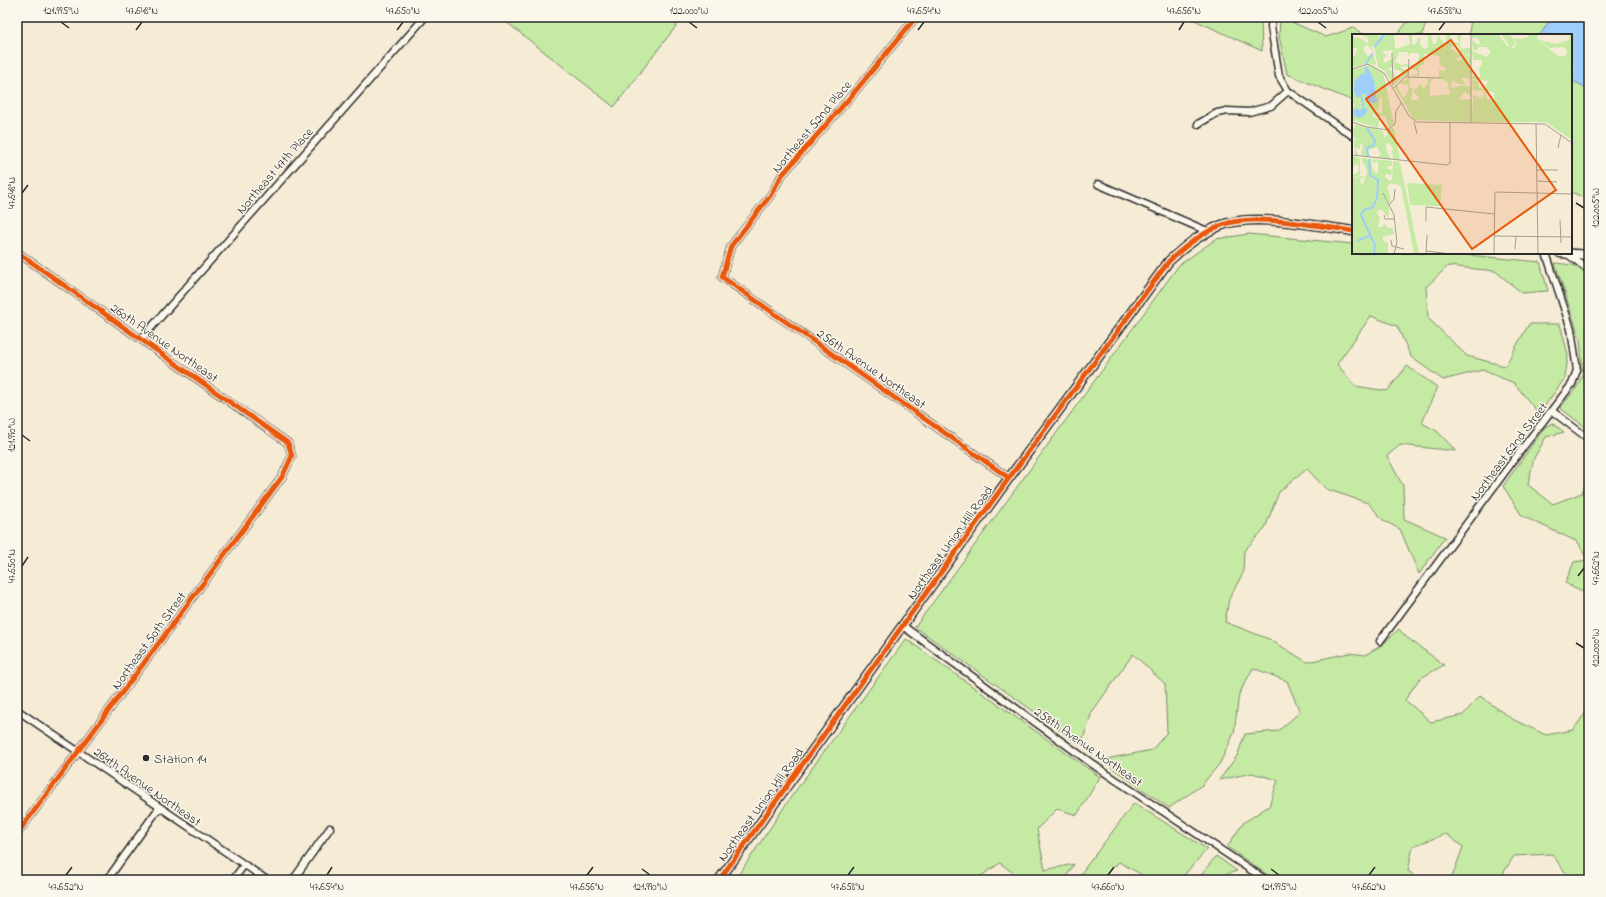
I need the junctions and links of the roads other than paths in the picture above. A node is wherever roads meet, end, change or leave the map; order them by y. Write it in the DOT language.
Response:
graph roads {
  1 [pos="425,17"];
  2 [pos="916,17"];
  3 [pos="1272,17"];
  4 [pos="1288,91"];
  5 [pos="1198,124"];
  6 [pos="1352,135"];
  7 [pos="1098,184"];
  8 [pos="1207,231"];
  9 [pos="1352,231"];
  10 [pos="17,252"];
  11 [pos="1546,254"];
  12 [pos="1567,254"];
  13 [pos="1572,254"];
  14 [pos="1589,255"];
  15 [pos="1589,270"];
  16 [pos="722,277"];
  17 [pos="142,338"];
  18 [pos="1552,411"];
  19 [pos="1589,439"];
  20 [pos="292,456"];
  21 [pos="1009,478"];
  22 [pos="903,626"];
  23 [pos="1380,641"];
  24 [pos="17,710"];
  25 [pos="79,752"];
  26 [pos="159,808"];
  27 [pos="330,828"];
  28 [pos="17,834"];
  29 [pos="244,865"];
  30 [pos="107,880"];
  31 [pos="233,880"];
  32 [pos="267,880"];
  33 [pos="293,880"];
  34 [pos="719,880"];
  35 [pos="1266,880"];
  1 -- 17 [label="street, Northeast 47th Place"];
  2 -- 16 [label="street, Northeast 52nd Place"];
  3 -- 4 [label="street"];
  4 -- 5 [label="street"];
  4 -- 6 [label="street"];
  7 -- 8 [label="street"];
  8 -- 9 [label="street, Northeast Union Hill Road"];
  8 -- 21 [label="street, Northeast Union Hill Road"];
  10 -- 17 [label="street, 260th Avenue Northeast"];
  11 -- 18 [label="street, Northeast 62nd Street"];
  12 -- 15 [label="street"];
  13 -- 14 [label="street"];
  16 -- 21 [label="street, 256th Avenue Northeast"];
  17 -- 20 [label="street, 260th Avenue Northeast"];
  18 -- 19 [label="street"];
  18 -- 23 [label="street, Northeast 62nd Street"];
  20 -- 25 [label="street, Northeast 50th Street"];
  21 -- 22 [label="street, Northeast Union Hill Road"];
  22 -- 34 [label="street, Northeast Union Hill Road"];
  22 -- 35 [label="street, 258th Avenue Northeast"];
  24 -- 25 [label="street, 264th Avenue Northeast"];
  25 -- 26 [label="street, 264th Avenue Northeast"];
  25 -- 28 [label="street, Northeast 50th Street"];
  26 -- 29 [label="street, 264th Avenue Northeast"];
  26 -- 30 [label="street"];
  27 -- 33 [label="street"];
  29 -- 31 [label="street"];
  29 -- 32 [label="street, 264th Avenue Northeast"];
}
